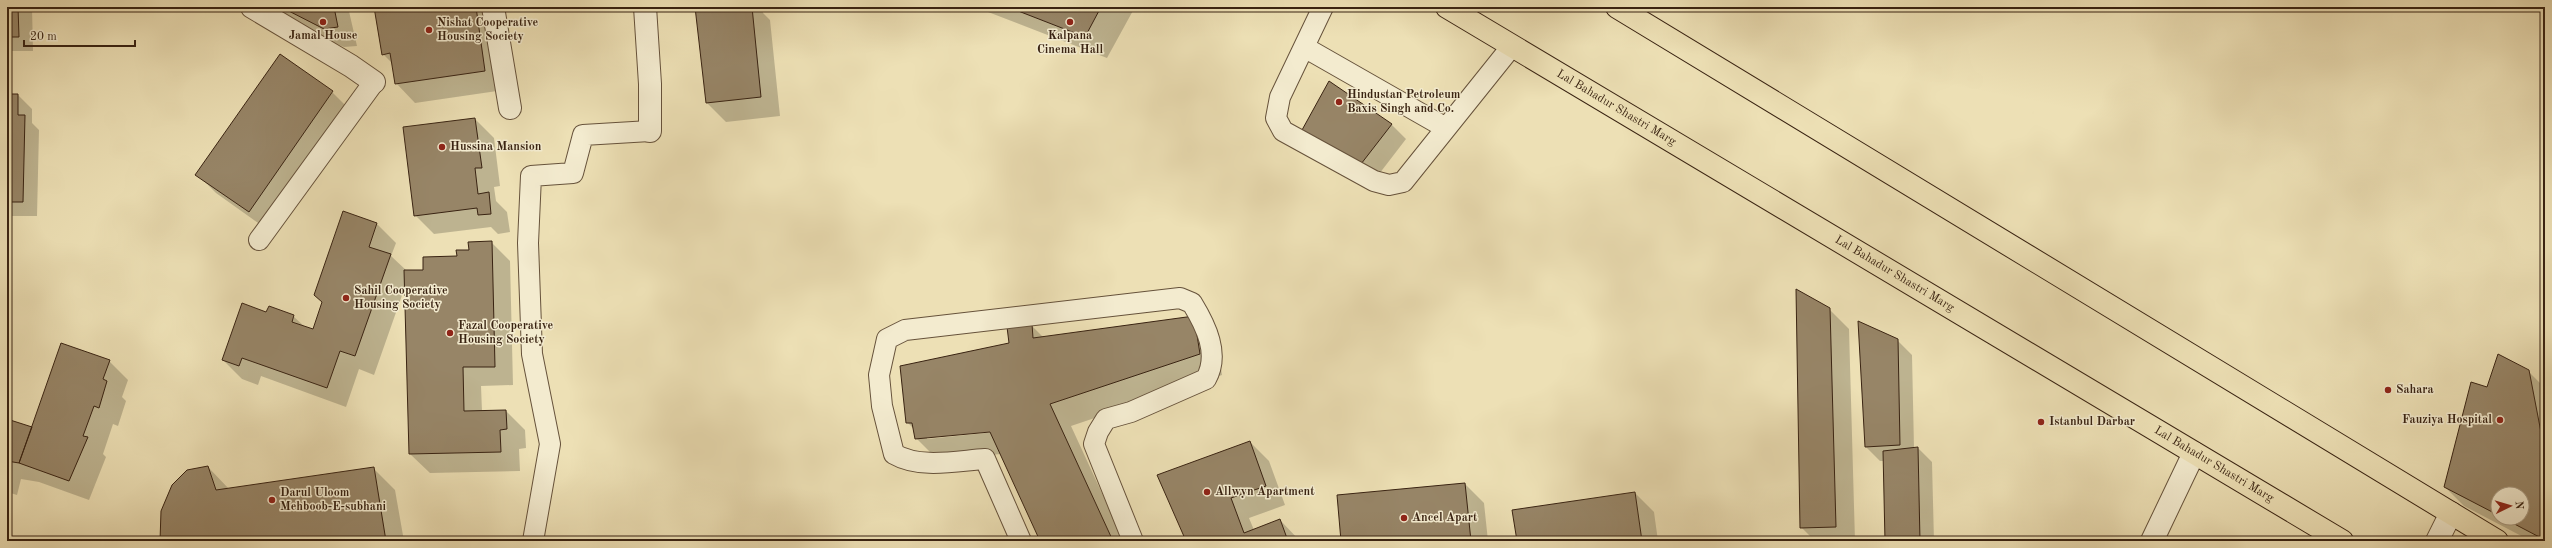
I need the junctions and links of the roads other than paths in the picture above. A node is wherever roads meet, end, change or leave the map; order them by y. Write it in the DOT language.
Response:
graph roads {
  1 [pos="252,7"];
  2 [pos="492,7"];
  3 [pos="645,7"];
  4 [pos="1323,7"];
  5 [pos="1447,7"];
  6 [pos="1617,7"];
  7 [pos="1304,46"];
  8 [pos="1512,46"];
  9 [pos="374,82"];
  10 [pos="510,108"];
  11 [pos="1446,128"];
  12 [pos="650,131"];
  13 [pos="259,240"];
  14 [pos="2194,453"];
  15 [pos="2451,513"];
  16 [pos="533,541"];
  17 [pos="1021,541"];
  18 [pos="1133,541"];
  19 [pos="2152,541"];
  20 [pos="2342,541"];
  21 [pos="2437,541"];
  22 [pos="2497,541"];
  1 -- 9 [label="street"];
  2 -- 10 [label="street"];
  3 -- 12 [label="street"];
  4 -- 7 [label="lane"];
  5 -- 8 [label="main road, Lal Bahadur Shastri Marg"];
  6 -- 15 [label="main road"];
  7 -- 11 [label="lane"];
  7 -- 11 [label="lane"];
  8 -- 11 [label="lane"];
  8 -- 14 [label="main road, Lal Bahadur Shastri Marg"];
  9 -- 13 [label="lane"];
  12 -- 16 [label="lane"];
  14 -- 19 [label="street"];
  14 -- 20 [label="main road, Lal Bahadur Shastri Marg"];
  15 -- 21 [label="street"];
  15 -- 22 [label="main road"];
  17 -- 18 [label="lane"];
}
